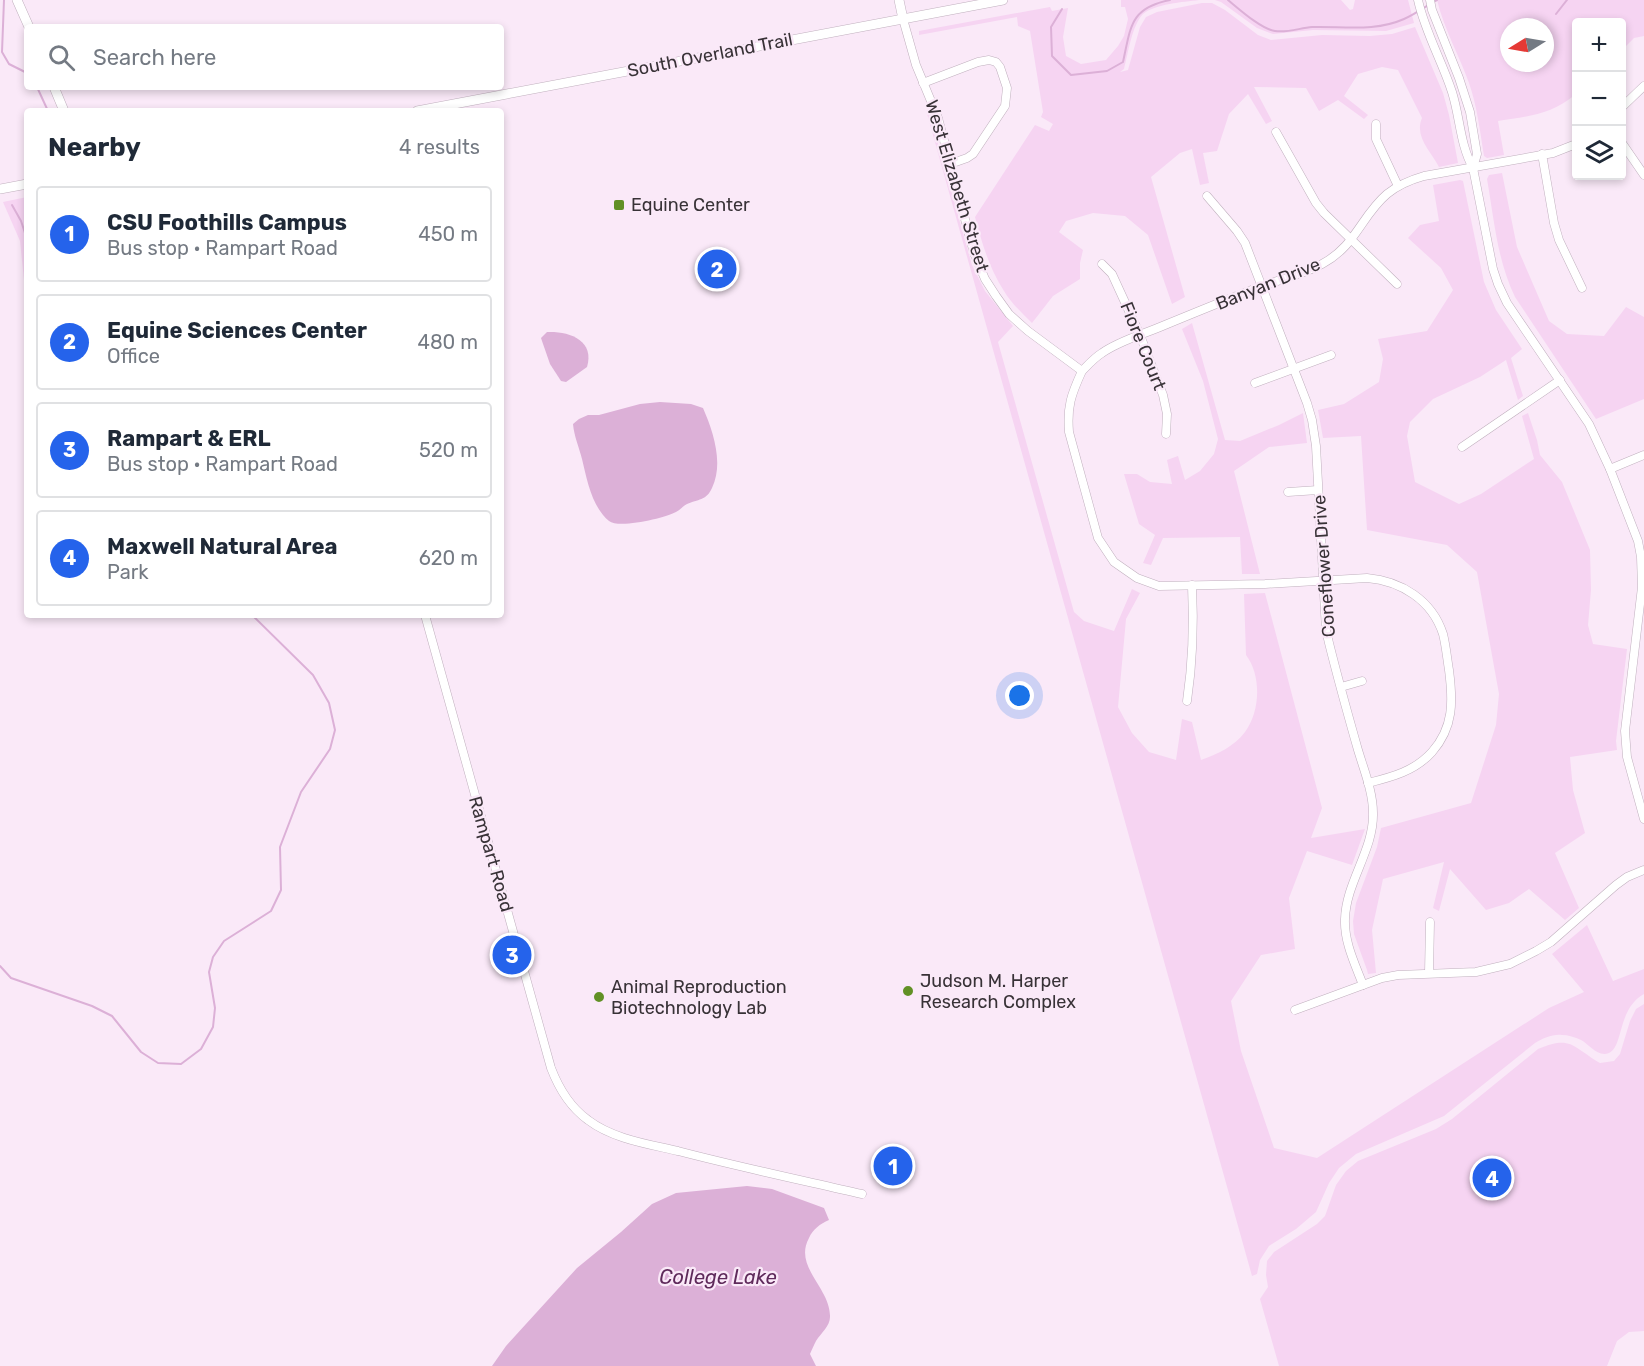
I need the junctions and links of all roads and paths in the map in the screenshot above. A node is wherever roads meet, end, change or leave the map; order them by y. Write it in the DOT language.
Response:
graph roads {
  1 [pos="17,0"];
  2 [pos="899,0"];
  3 [pos="1003,0"];
  4 [pos="1430,0"];
  5 [pos="1419,1"];
  6 [pos="903,19"];
  7 [pos="1435,19"];
  8 [pos="1424,22"];
  9 [pos="28,24"];
  10 [pos="923,83"];
  11 [pos="1644,86"];
  12 [pos="55,90"];
  13 [pos="1626,103"];
  14 [pos="63,108"];
  15 [pos="433,108"];
  16 [pos="1376,124"];
  17 [pos="1276,132"];
  18 [pos="1572,146"];
  19 [pos="1626,148"];
  20 [pos="1542,154"];
  21 [pos="950,164"];
  22 [pos="1473,168"];
  23 [pos="1644,176"];
  24 [pos="24,185"];
  25 [pos="1398,186"];
  26 [pos="0,189"];
  27 [pos="1207,196"];
  28 [pos="1352,240"];
  29 [pos="1102,264"];
  30 [pos="1397,284"];
  31 [pos="1262,286"];
  32 [pos="1581,288"];
  33 [pos="1140,335"];
  34 [pos="1331,355"];
  35 [pos="1293,368"];
  36 [pos="1082,371"];
  37 [pos="1560,380"];
  38 [pos="1255,382"];
  39 [pos="1166,434"];
  40 [pos="1462,447"];
  41 [pos="1644,455"];
  42 [pos="1610,469"];
  43 [pos="1318,490"];
  44 [pos="1288,492"];
  45 [pos="1323,581"];
  46 [pos="1192,585"];
  47 [pos="425,618"];
  48 [pos="1362,681"];
  49 [pos="1341,687"];
  50 [pos="1187,701"];
  51 [pos="1368,783"];
  52 [pos="1644,819"];
  53 [pos="1644,870"];
  54 [pos="1430,922"];
  55 [pos="1429,974"];
  56 [pos="1363,985"];
  57 [pos="1295,1010"];
  58 [pos="862,1194"];
  1 -- 9 [label="main road"];
  2 -- 6 [label="main road, West Elizabeth Street"];
  3 -- 6 [label="main road, South Overland Trail"];
  4 -- 7 [label="street"];
  5 -- 8 [label="street"];
  6 -- 10 [label="street, West Elizabeth Street"];
  6 -- 15 [label="main road, South Overland Trail"];
  7 -- 8 [label="street"];
  7 -- 22 [label="street"];
  8 -- 22 [label="street"];
  10 -- 21 [label="street, West Elizabeth Street"];
  10 -- 21 [label="street"];
  11 -- 13 [label="street"];
  12 -- 14 [label="main road"];
  16 -- 25 [label="street"];
  17 -- 28 [label="street"];
  18 -- 20 [label="street, Banyan Drive"];
  19 -- 23 [label="street"];
  20 -- 22 [label="street, Banyan Drive"];
  20 -- 32 [label="street"];
  21 -- 36 [label="street, West Elizabeth Street"];
  22 -- 25 [label="street, Banyan Drive"];
  22 -- 37 [label="street"];
  24 -- 26 [label="main road"];
  25 -- 28 [label="street, Banyan Drive"];
  27 -- 31 [label="street, Coneflower Drive"];
  28 -- 30 [label="street"];
  28 -- 31 [label="street, Banyan Drive"];
  29 -- 33 [label="street, Fiore Court"];
  31 -- 33 [label="street, Banyan Drive"];
  31 -- 35 [label="street, Coneflower Drive"];
  33 -- 36 [label="street, Banyan Drive"];
  33 -- 39 [label="street, Fiore Court"];
  34 -- 35 [label="street"];
  35 -- 38 [label="street"];
  35 -- 43 [label="street, Coneflower Drive"];
  36 -- 46 [label="street"];
  37 -- 40 [label="street"];
  37 -- 42 [label="street"];
  41 -- 42 [label="street"];
  42 -- 52 [label="street"];
  43 -- 44 [label="street"];
  43 -- 45 [label="street, Coneflower Drive"];
  45 -- 46 [label="street"];
  45 -- 49 [label="street, Coneflower Drive"];
  45 -- 51 [label="street"];
  46 -- 50 [label="street"];
  47 -- 58 [label="street, Rampart Road"];
  48 -- 49 [label="street"];
  49 -- 51 [label="street, Coneflower Drive"];
  51 -- 56 [label="street, Coneflower Drive"];
  53 -- 55 [label="street"];
  54 -- 55 [label="street"];
  55 -- 56 [label="street"];
  56 -- 57 [label="street"];
}
